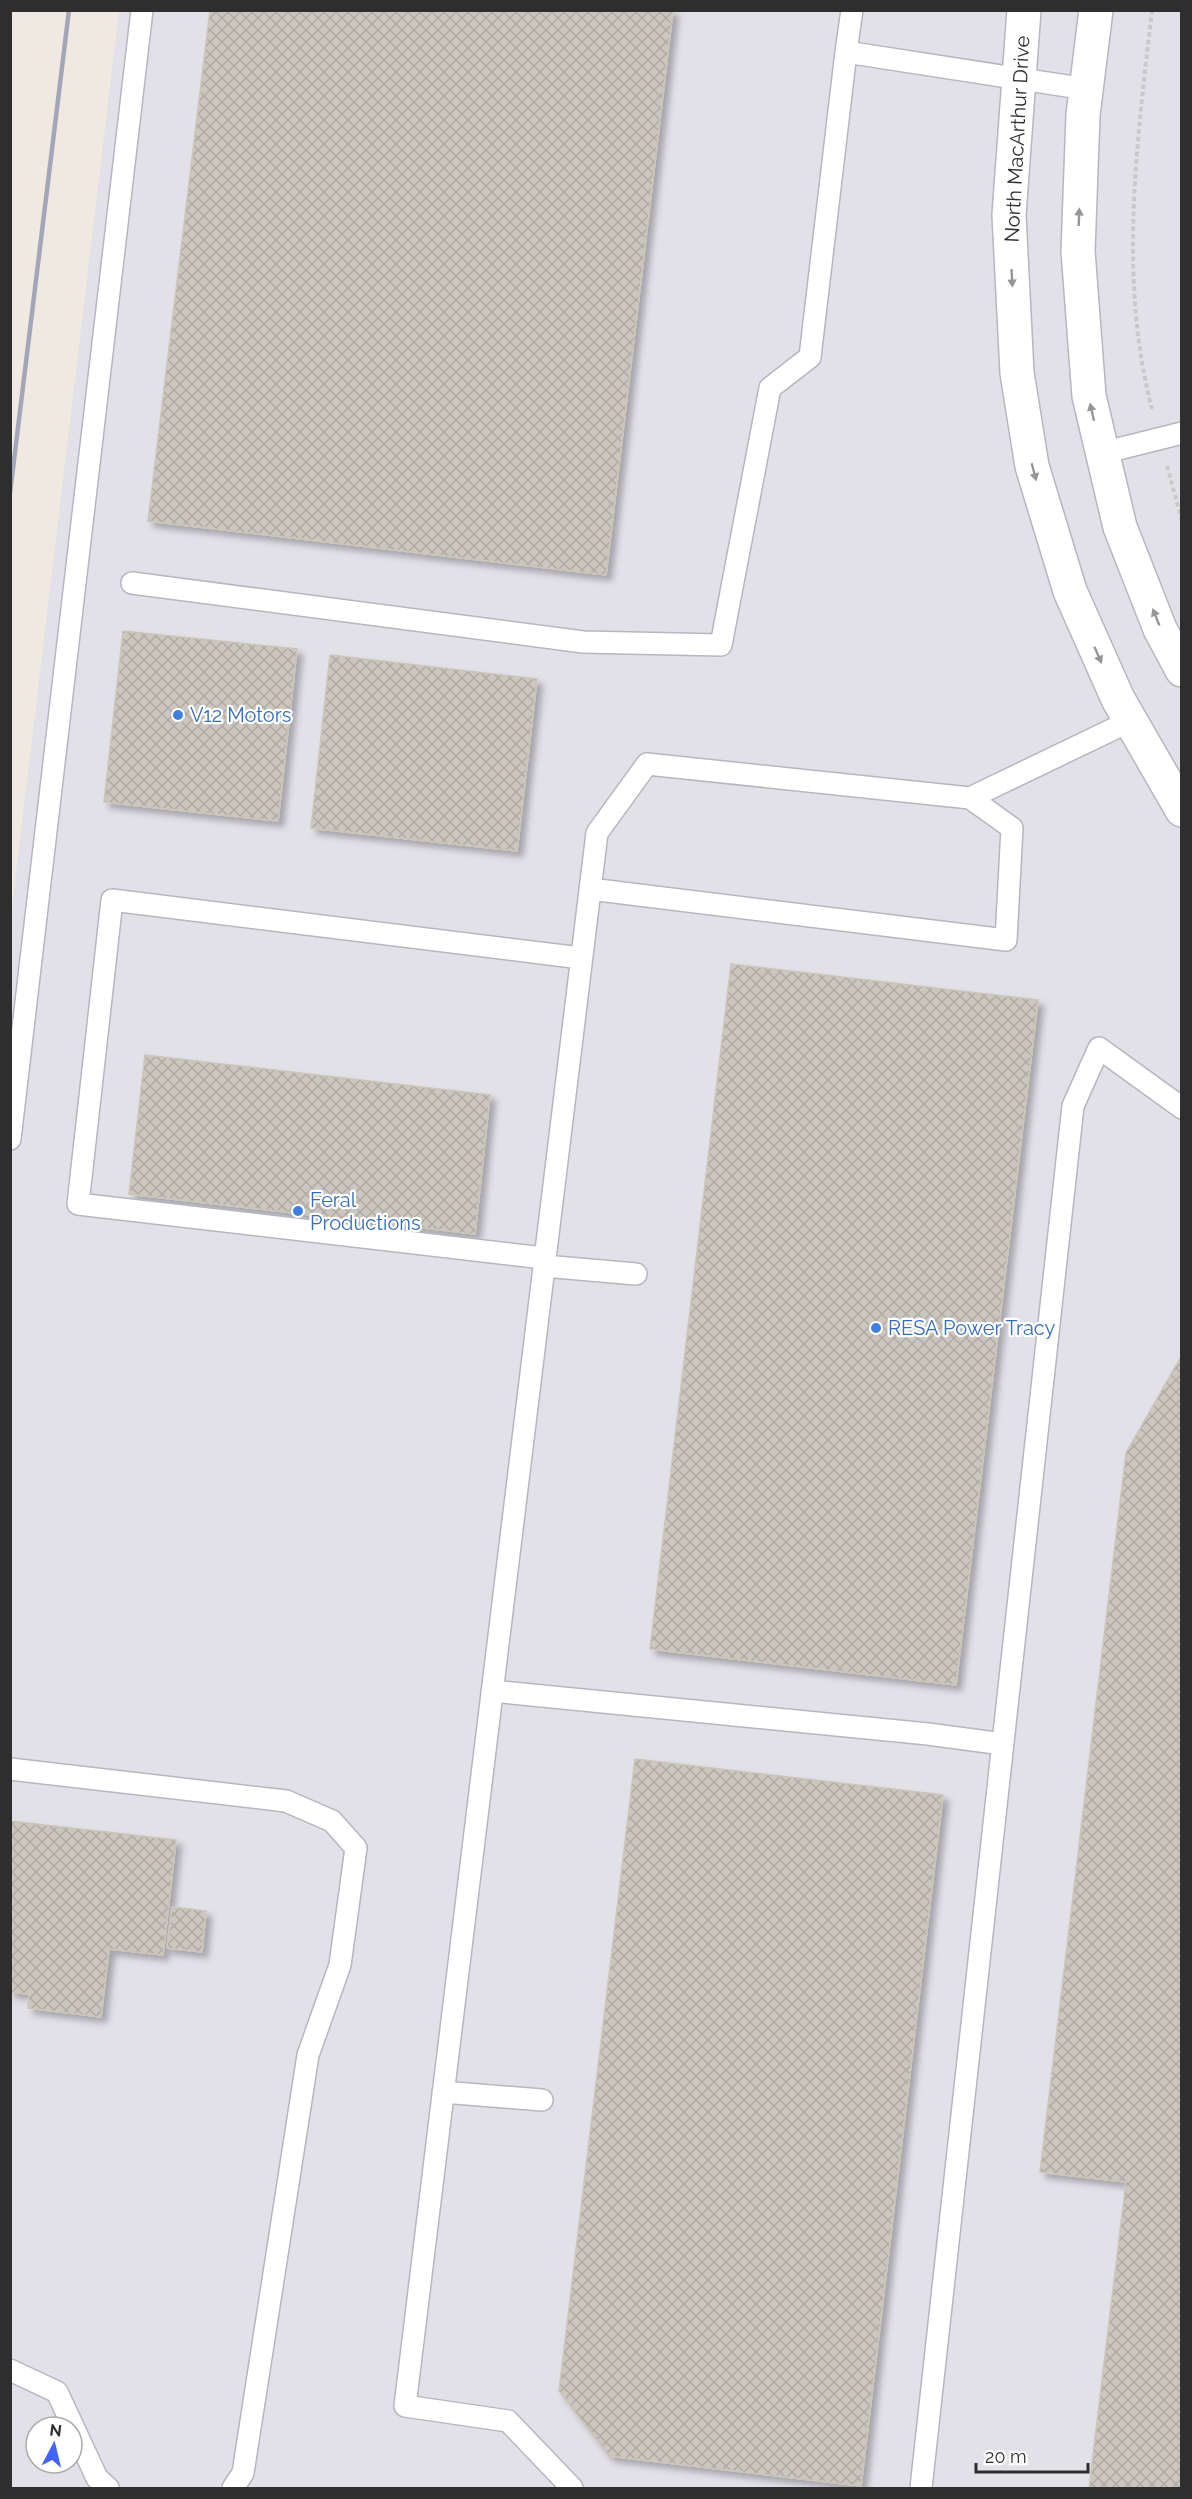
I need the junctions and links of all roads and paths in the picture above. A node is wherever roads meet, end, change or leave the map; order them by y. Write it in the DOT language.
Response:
graph roads {
  1 [pos="142,10"];
  2 [pos="852,10"];
  3 [pos="1024,10"];
  4 [pos="1096,10"];
  5 [pos="1152,10"];
  6 [pos="846,52"];
  7 [pos="1019,77"];
  8 [pos="1086,89"];
  9 [pos="1182,434"];
  10 [pos="1160,439"];
  11 [pos="1102,453"];
  12 [pos="1182,521"];
  13 [pos="132,583"];
  14 [pos="1182,670"];
  15 [pos="1130,721"];
  16 [pos="970,798"];
  17 [pos="1182,810"];
  18 [pos="590,889"];
  19 [pos="580,958"];
  20 [pos="1182,1108"];
  21 [pos="10,1139"];
  22 [pos="544,1262"];
  23 [pos="636,1274"];
  24 [pos="492,1691"];
  25 [pos="1003,1744"];
  26 [pos="10,1769"];
  27 [pos="443,2092"];
  28 [pos="542,2100"];
  29 [pos="10,2370"];
  30 [pos="108,2488"];
  31 [pos="233,2488"];
  32 [pos="572,2488"];
  33 [pos="921,2488"];
  1 -- 21 [label="lane"];
  2 -- 6 [label="lane"];
  3 -- 7 [label="main road, North MacArthur Drive"];
  4 -- 8 [label="main road"];
  5 -- 10 [label="path"];
  6 -- 7 [label="lane"];
  6 -- 13 [label="lane"];
  7 -- 8 [label="lane"];
  7 -- 15 [label="main road, North MacArthur Drive, one-way"];
  11 -- 8 [label="main road, one-way"];
  9 -- 10 [label="lane"];
  10 -- 11 [label="lane"];
  10 -- 12 [label="path"];
  14 -- 11 [label="main road, one-way"];
  15 -- 16 [label="lane"];
  15 -- 17 [label="main road, North MacArthur Drive"];
  16 -- 18 [label="lane"];
  16 -- 18 [label="lane"];
  18 -- 19 [label="lane"];
  19 -- 22 [label="lane"];
  19 -- 22 [label="lane"];
  20 -- 25 [label="lane"];
  22 -- 23 [label="lane"];
  22 -- 24 [label="lane"];
  24 -- 25 [label="lane"];
  24 -- 27 [label="lane"];
  25 -- 33 [label="lane"];
  26 -- 31 [label="lane"];
  27 -- 28 [label="lane"];
  27 -- 32 [label="lane"];
  29 -- 30 [label="lane"];
}
